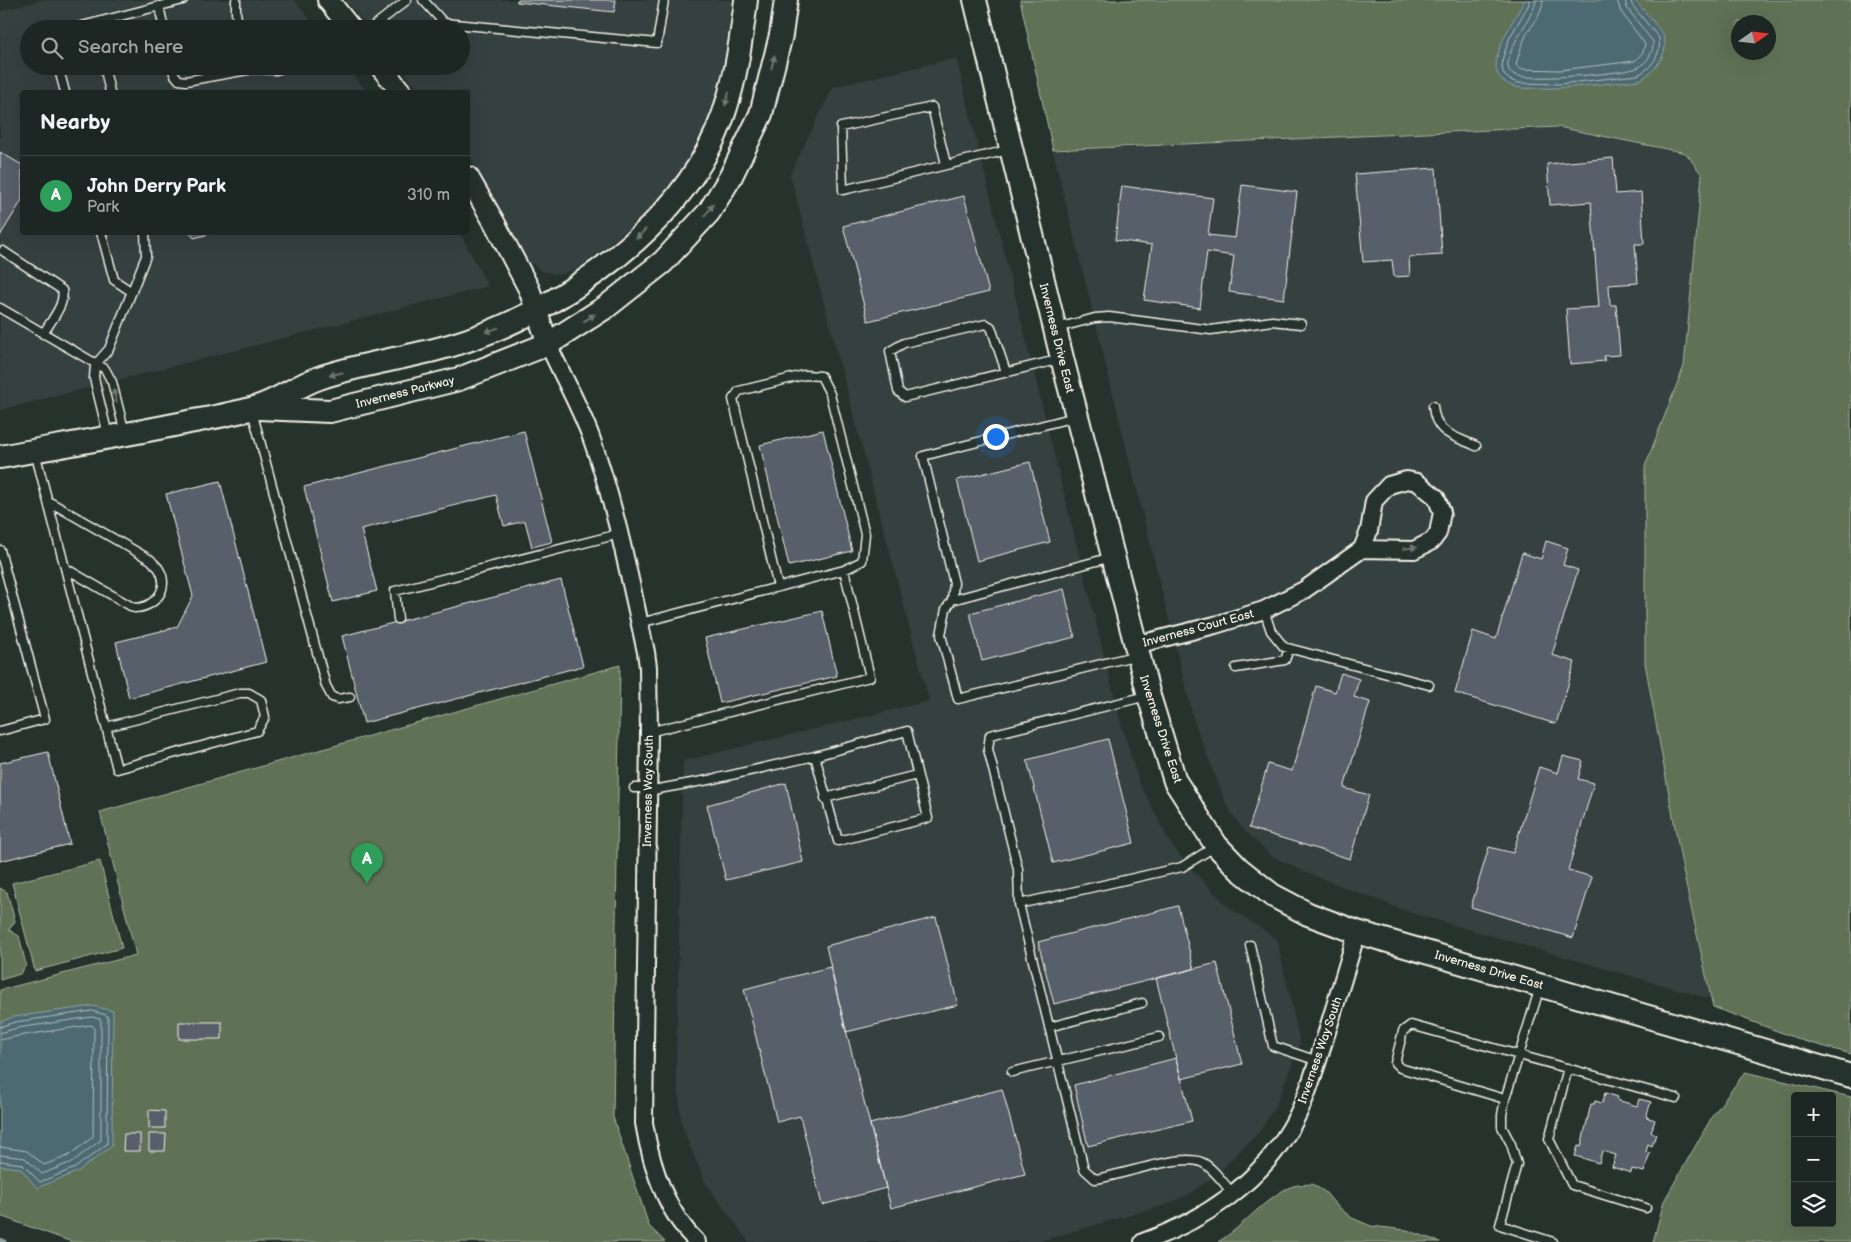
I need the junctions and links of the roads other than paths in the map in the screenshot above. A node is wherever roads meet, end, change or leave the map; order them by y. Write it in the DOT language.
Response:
graph roads {
  1 [pos="183,0"];
  2 [pos="236,0"];
  3 [pos="328,0"];
  4 [pos="407,0"];
  5 [pos="423,0"];
  6 [pos="664,0"];
  7 [pos="746,0"];
  8 [pos="786,0"];
  9 [pos="974,0"];
  10 [pos="159,6"];
  11 [pos="114,20"];
  12 [pos="162,20"];
  13 [pos="237,20"];
  14 [pos="344,20"];
  15 [pos="381,20"];
  16 [pos="441,20"];
  17 [pos="470,25"];
  18 [pos="60,75"];
  19 [pos="106,75"];
  20 [pos="175,75"];
  21 [pos="215,75"];
  22 [pos="387,75"];
  23 [pos="64,90"];
  24 [pos="110,90"];
  25 [pos="399,90"];
  26 [pos="1010,149"];
  27 [pos="946,164"];
  28 [pos="470,181"];
  29 [pos="103,235"];
  30 [pos="145,235"];
  31 [pos="3,251"];
  32 [pos="132,292"];
  33 [pos="0,308"];
  34 [pos="536,311"];
  35 [pos="1301,324"];
  36 [pos="1055,328"];
  37 [pos="43,334"];
  38 [pos="548,344"];
  39 [pos="1062,358"];
  40 [pos="96,363"];
  41 [pos="1006,372"];
  42 [pos="1433,406"];
  43 [pos="254,408"];
  44 [pos="1077,416"];
  45 [pos="117,436"];
  46 [pos="1476,446"];
  47 [pos="35,450"];
  48 [pos="0,457"];
  49 [pos="48,501"];
  50 [pos="619,534"];
  51 [pos="1362,549"];
  52 [pos="0,550"];
  53 [pos="1113,557"];
  54 [pos="65,568"];
  55 [pos="844,570"];
  56 [pos="778,587"];
  57 [pos="952,600"];
  58 [pos="1264,610"];
  59 [pos="398,619"];
  60 [pos="640,623"];
  61 [pos="1289,649"];
  62 [pos="1137,650"];
  63 [pos="1236,668"];
  64 [pos="1429,684"];
  65 [pos="1149,696"];
  66 [pos="350,697"];
  67 [pos="106,727"];
  68 [pos="0,731"];
  69 [pos="649,732"];
  70 [pos="815,756"];
  71 [pos="917,774"];
  72 [pos="643,789"];
  73 [pos="825,798"];
  74 [pos="1216,846"];
  75 [pos="1019,904"];
  76 [pos="1358,932"];
  77 [pos="1250,945"];
  78 [pos="1540,985"];
  79 [pos="1142,1002"];
  80 [pos="1049,1027"];
  81 [pos="1159,1037"];
  82 [pos="1519,1055"];
  83 [pos="1057,1061"];
  84 [pos="1318,1061"];
  85 [pos="1568,1068"];
  86 [pos="1012,1072"];
  87 [pos="1851,1076"];
  88 [pos="1676,1098"];
  89 [pos="1505,1099"];
  90 [pos="1233,1194"];
  91 [pos="1646,1208"];
  92 [pos="697,1242"];
  93 [pos="1143,1242"];
  94 [pos="1553,1242"];
  1 -- 10 [label="lane"];
  2 -- 13 [label="lane"];
  3 -- 14 [label="street"];
  4 -- 15 [label="lane"];
  5 -- 16 [label="lane"];
  6 -- 17 [label="lane"];
  7 -- 34 [label="main road, Inverness Parkway, one-way"];
  38 -- 8 [label="main road, Inverness Parkway, one-way"];
  9 -- 26 [label="main road, Inverness Drive East"];
  10 -- 11 [label="lane"];
  10 -- 12 [label="lane"];
  18 -- 23 [label="lane"];
  19 -- 24 [label="lane"];
  20 -- 21 [label="lane"];
  22 -- 25 [label="street"];
  26 -- 27 [label="lane"];
  26 -- 36 [label="main road, Inverness Drive East"];
  27 -- 27 [label="lane"];
  28 -- 34 [label="street"];
  29 -- 32 [label="lane"];
  30 -- 32 [label="lane"];
  31 -- 37 [label="lane"];
  32 -- 40 [label="lane"];
  33 -- 37 [label="lane"];
  34 -- 38 [label="street"];
  34 -- 43 [label="main road, Inverness Parkway, one-way"];
  35 -- 36 [label="lane"];
  36 -- 39 [label="main road, Inverness Drive East"];
  37 -- 40 [label="lane"];
  38 -- 43 [label="main road, Inverness Parkway"];
  38 -- 50 [label="street, Inverness Way South"];
  39 -- 41 [label="lane"];
  39 -- 44 [label="main road, Inverness Drive East"];
  40 -- 45 [label="lane"];
  45 -- 40 [label="lane, one-way"];
  41 -- 41 [label="lane"];
  42 -- 46 [label="lane"];
  43 -- 45 [label="main road, Inverness Parkway"];
  43 -- 66 [label="lane"];
  44 -- 53 [label="main road, Inverness Drive East"];
  44 -- 57 [label="lane"];
  45 -- 47 [label="main road, Inverness Parkway"];
  47 -- 48 [label="main road, Inverness Parkway"];
  47 -- 49 [label="lane"];
  49 -- 54 [label="lane"];
  49 -- 54 [label="lane"];
  50 -- 59 [label="lane"];
  50 -- 60 [label="street, Inverness Way South"];
  51 -- 51 [label="street, one-way"];
  51 -- 58 [label="street, Inverness Court East"];
  52 -- 68 [label="lane"];
  53 -- 57 [label="lane"];
  53 -- 62 [label="main road, Inverness Drive East"];
  54 -- 67 [label="lane"];
  55 -- 56 [label="lane"];
  55 -- 56 [label="lane"];
  55 -- 69 [label="lane"];
  56 -- 60 [label="lane"];
  57 -- 62 [label="lane"];
  58 -- 61 [label="lane"];
  58 -- 62 [label="street, Inverness Court East"];
  60 -- 69 [label="street, Inverness Way South"];
  61 -- 63 [label="lane"];
  61 -- 64 [label="lane"];
  62 -- 65 [label="main road, Inverness Drive East"];
  65 -- 74 [label="main road, Inverness Drive East"];
  65 -- 75 [label="lane"];
  67 -- 67 [label="lane"];
  69 -- 72 [label="street, Inverness Way South"];
  70 -- 71 [label="lane"];
  70 -- 72 [label="lane"];
  70 -- 73 [label="lane"];
  71 -- 73 [label="lane"];
  71 -- 73 [label="lane"];
  72 -- 92 [label="street, Inverness Way South"];
  74 -- 75 [label="lane"];
  74 -- 76 [label="main road, Inverness Drive East"];
  75 -- 80 [label="lane"];
  76 -- 78 [label="main road, Inverness Drive East"];
  76 -- 84 [label="street, Inverness Way South"];
  77 -- 84 [label="lane"];
  78 -- 82 [label="lane"];
  78 -- 87 [label="main road, Inverness Drive East"];
  79 -- 80 [label="lane"];
  80 -- 83 [label="lane"];
  81 -- 83 [label="lane"];
  82 -- 85 [label="lane"];
  82 -- 89 [label="lane"];
  82 -- 89 [label="lane"];
  83 -- 86 [label="lane"];
  83 -- 90 [label="lane"];
  84 -- 90 [label="street, Inverness Way South"];
  85 -- 88 [label="lane"];
  85 -- 91 [label="lane"];
  89 -- 94 [label="lane"];
  90 -- 93 [label="street, Inverness Way South"];
}
